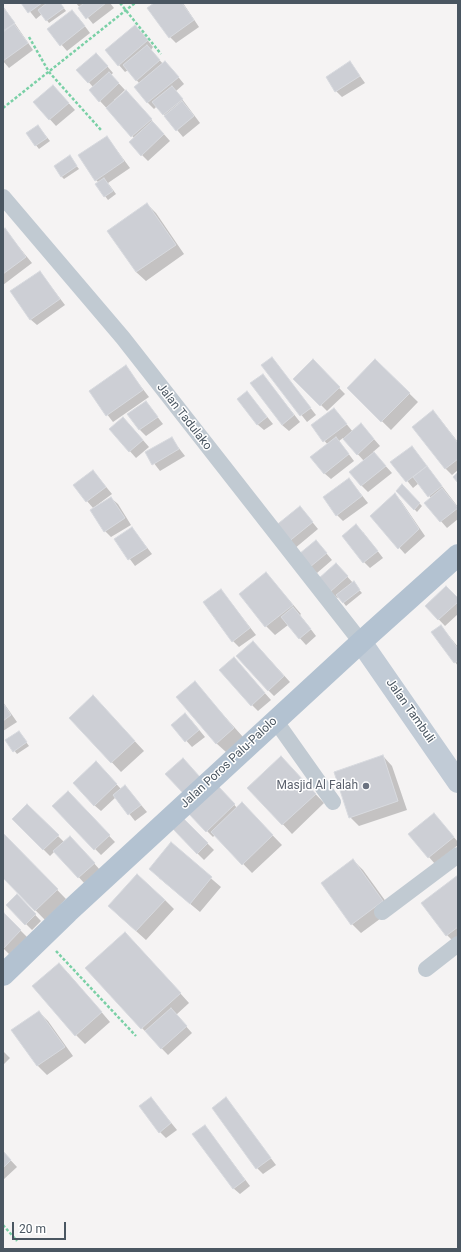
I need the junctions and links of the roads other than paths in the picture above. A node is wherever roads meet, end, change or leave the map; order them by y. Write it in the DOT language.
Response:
graph roads {
  1 [pos="3,197"];
  2 [pos="458,555"];
  3 [pos="361,642"];
  4 [pos="275,720"];
  5 [pos="458,782"];
  6 [pos="333,802"];
  7 [pos="458,855"];
  8 [pos="382,912"];
  9 [pos="458,944"];
  10 [pos="426,969"];
  11 [pos="3,974"];
  1 -- 3 [label="street, Jalan Tadulako"];
  2 -- 3 [label="main road, Jalan Poros Palu-Palolo"];
  3 -- 4 [label="main road, Jalan Poros Palu-Palolo"];
  3 -- 5 [label="street, Jalan Tambuli"];
  4 -- 6 [label="street"];
  4 -- 11 [label="main road, Jalan Poros Palu-Palolo"];
  7 -- 8 [label="street"];
  9 -- 10 [label="street"];
}
